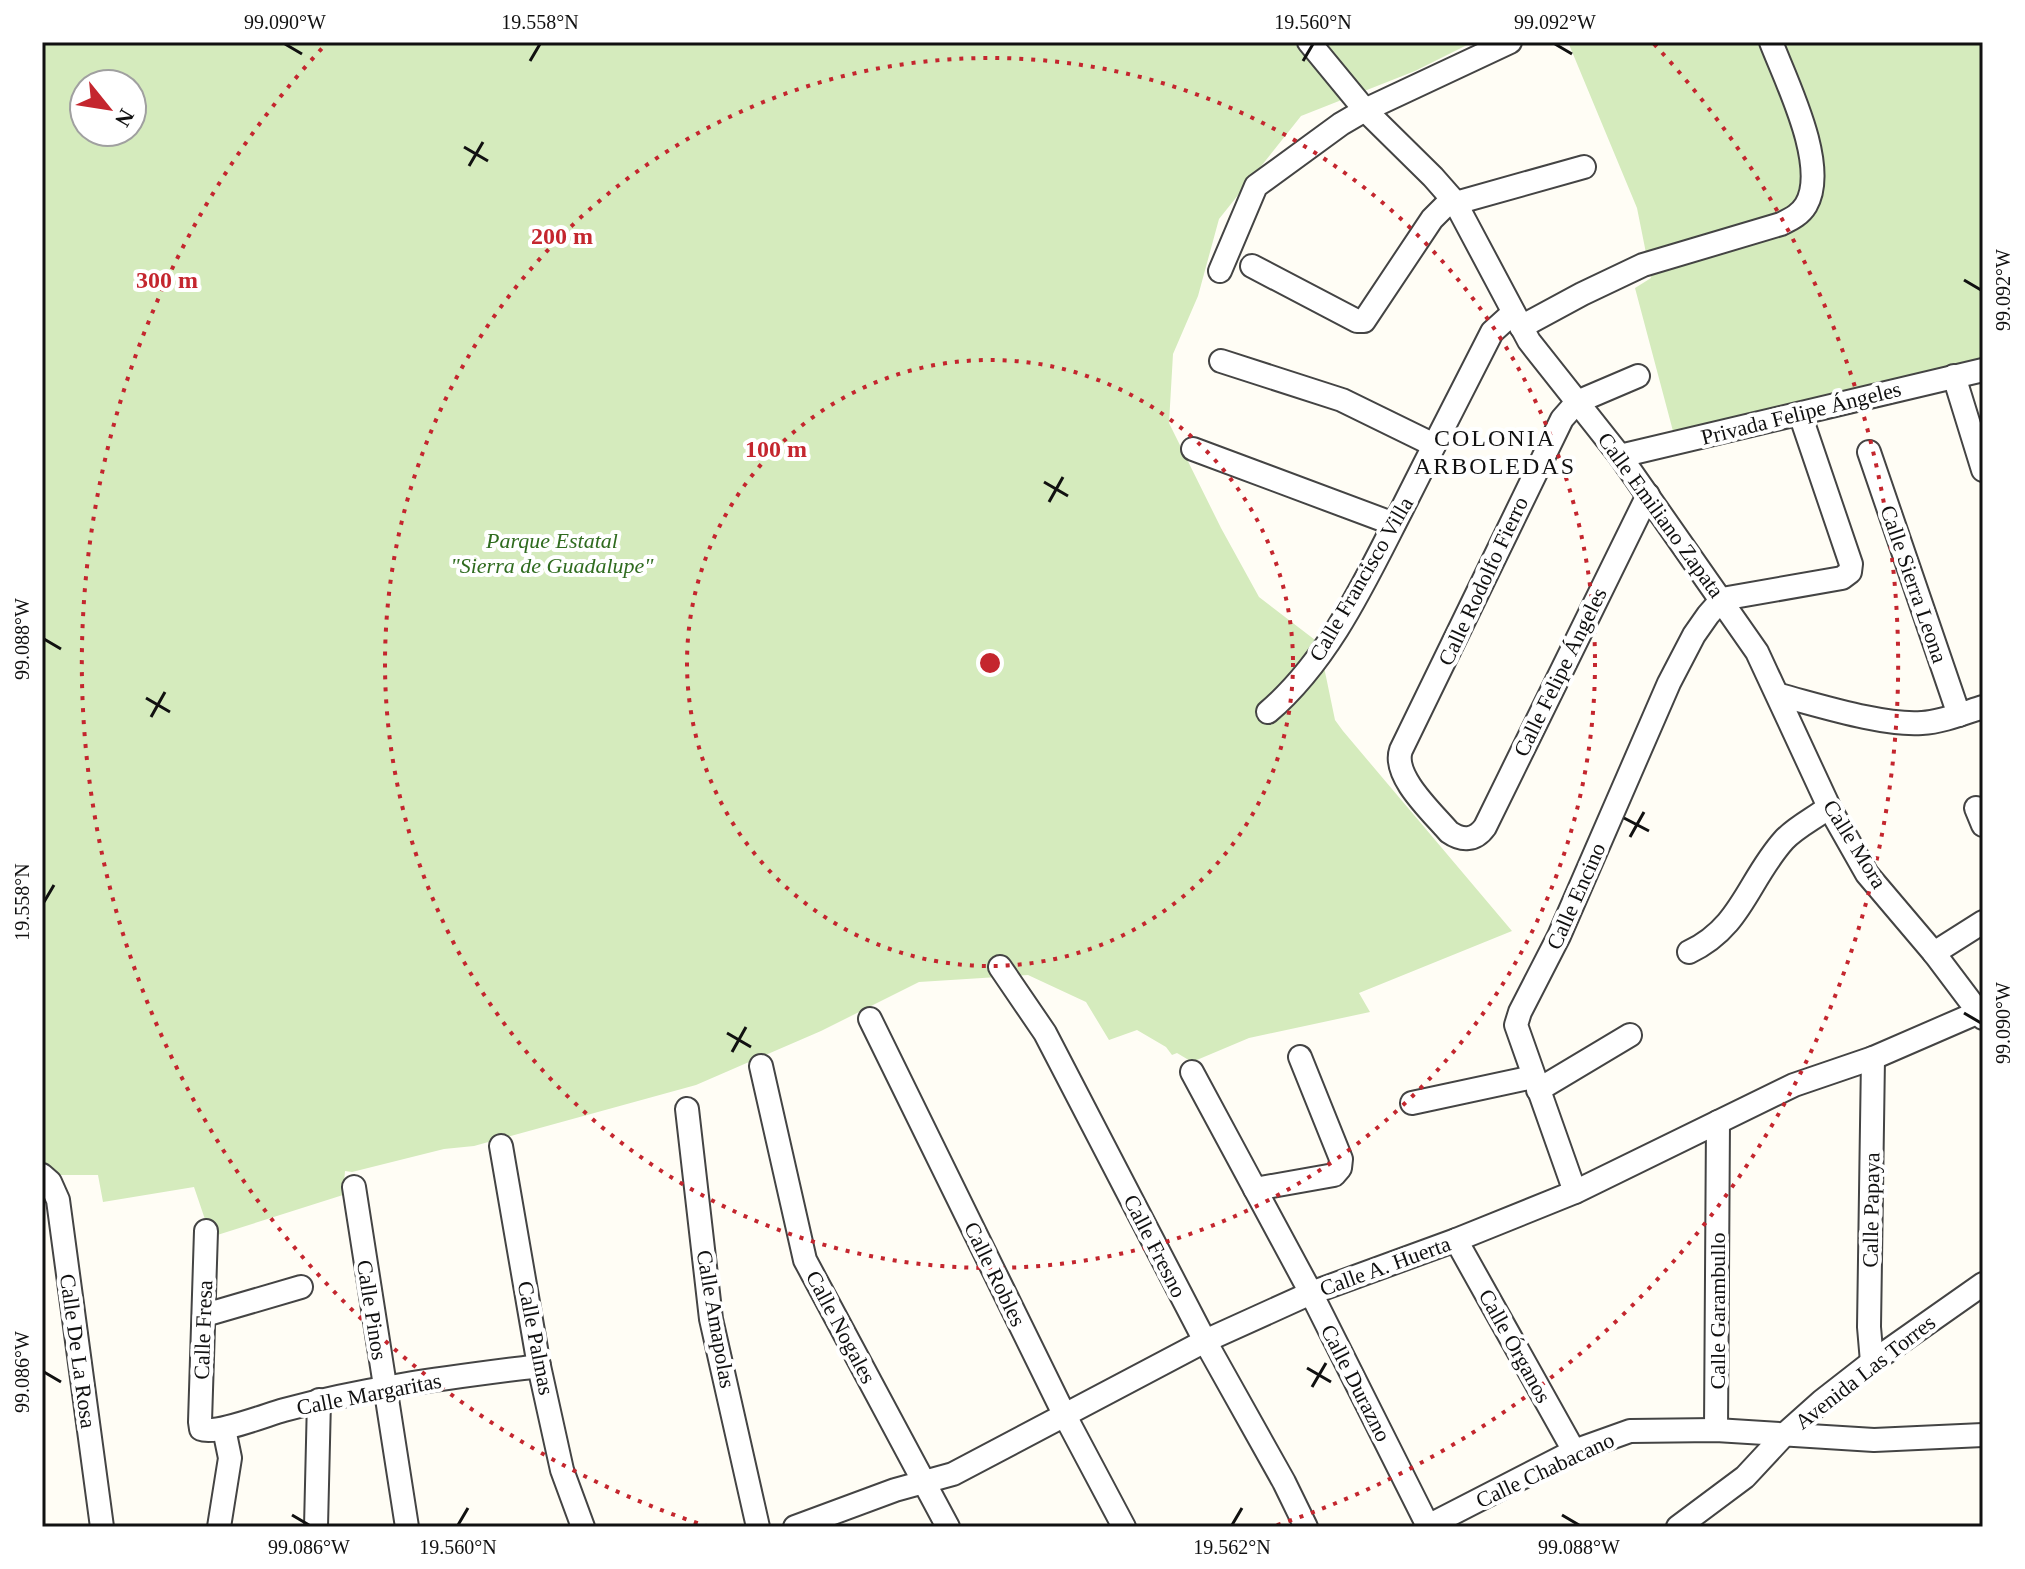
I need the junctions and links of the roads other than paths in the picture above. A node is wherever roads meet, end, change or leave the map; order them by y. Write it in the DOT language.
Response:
graph roads {
  1 [pos="1309,42"];
  2 [pos="1510,42"];
  3 [pos="1771,42"];
  4 [pos="1365,110"];
  5 [pos="1584,167"];
  6 [pos="1455,202"];
  7 [pos="1252,266"];
  8 [pos="1220,271"];
  9 [pos="1517,320"];
  10 [pos="1221,361"];
  11 [pos="1983,370"];
  12 [pos="1638,376"];
  13 [pos="1954,376"];
  14 [pos="1577,402"];
  15 [pos="1800,414"];
  16 [pos="1434,445"];
  17 [pos="1193,449"];
  18 [pos="1869,452"];
  19 [pos="1620,456"];
  20 [pos="1983,470"];
  21 [pos="1648,495"];
  22 [pos="1394,524"];
  23 [pos="1722,599"];
  24 [pos="1779,695"];
  25 [pos="1983,707"];
  26 [pos="1268,712"];
  27 [pos="1959,715"];
  28 [pos="1829,807"];
  29 [pos="1465,838"];
  30 [pos="1983,922"];
  31 [pos="1689,952"];
  32 [pos="1934,953"];
  33 [pos="1000,967"];
  34 [pos="1981,1015"];
  35 [pos="870,1019"];
  36 [pos="1630,1035"];
  37 [pos="1300,1057"];
  38 [pos="1873,1058"];
  39 [pos="761,1066"];
  40 [pos="1192,1072"];
  41 [pos="1536,1083"];
  42 [pos="1412,1103"];
  43 [pos="687,1109"];
  44 [pos="1718,1122"];
  45 [pos="501,1146"];
  46 [pos="44,1176"];
  47 [pos="354,1187"];
  48 [pos="1255,1189"];
  49 [pos="1575,1192"];
  50 [pos="206,1231"];
  51 [pos="1456,1240"];
  52 [pos="1983,1284"];
  53 [pos="301,1287"];
  54 [pos="1311,1293"];
  55 [pos="205,1315"];
  56 [pos="1205,1341"];
  57 [pos="1872,1362"];
  58 [pos="539,1366"];
  59 [pos="383,1387"];
  60 [pos="319,1400"];
  61 [pos="1064,1414"];
  62 [pos="213,1429"];
  63 [pos="1716,1430"];
  64 [pos="1785,1434"];
  65 [pos="1983,1435"];
  66 [pos="1574,1451"];
  67 [pos="925,1483"];
  68 [pos="102,1527"];
  69 [pos="219,1527"];
  70 [pos="316,1527"];
  71 [pos="407,1527"];
  72 [pos="583,1527"];
  73 [pos="758,1527"];
  74 [pos="795,1527"];
  75 [pos="948,1527"];
  76 [pos="1124,1527"];
  77 [pos="1306,1527"];
  78 [pos="1427,1527"];
  79 [pos="1678,1527"];
  1 -- 4 [label="street, Calle Emiliano Zapata"];
  2 -- 4 [label="street"];
  3 -- 9 [label="street, Calle Francisco Villa"];
  4 -- 6 [label="street, Calle Emiliano Zapata"];
  4 -- 8 [label="street"];
  5 -- 6 [label="street"];
  6 -- 7 [label="street"];
  6 -- 9 [label="street, Calle Emiliano Zapata"];
  9 -- 14 [label="street, Calle Emiliano Zapata"];
  9 -- 16 [label="street, Calle Francisco Villa"];
  10 -- 16 [label="street"];
  11 -- 13 [label="street, Privada Felipe Ángeles"];
  12 -- 14 [label="street"];
  13 -- 15 [label="street, Privada Felipe Ángeles"];
  13 -- 20 [label="street"];
  14 -- 19 [label="street, Calle Emiliano Zapata"];
  14 -- 29 [label="street, Calle Rodolfo Fierro"];
  15 -- 19 [label="street, Privada Felipe Ángeles"];
  15 -- 23 [label="street"];
  16 -- 22 [label="street, Calle Francisco Villa"];
  17 -- 22 [label="street"];
  18 -- 27 [label="street, Calle Sierra Leona"];
  19 -- 21 [label="street, Calle Emiliano Zapata"];
  21 -- 23 [label="street, Calle Emiliano Zapata"];
  21 -- 29 [label="street, Calle Felipe Ángeles"];
  22 -- 26 [label="street, Calle Francisco Villa"];
  23 -- 24 [label="street, Calle Emiliano Zapata"];
  23 -- 41 [label="street, Calle Encino"];
  24 -- 27 [label="street"];
  24 -- 28 [label="street, Calle Mora"];
  25 -- 27 [label="street"];
  28 -- 31 [label="street"];
  28 -- 32 [label="street, Calle Mora"];
  30 -- 32 [label="street"];
  32 -- 34 [label="street, Calle Mora"];
  33 -- 56 [label="street, Calle Fresno"];
  34 -- 38 [label="street, Calle A. Huerta"];
  35 -- 61 [label="street, Calle Robles"];
  36 -- 41 [label="street"];
  37 -- 48 [label="street"];
  38 -- 44 [label="street, Calle A. Huerta"];
  38 -- 57 [label="street, Calle Papaya"];
  39 -- 67 [label="street, Calle Nogales"];
  40 -- 48 [label="street, Calle Durazno"];
  41 -- 42 [label="street"];
  41 -- 49 [label="street, Calle Encino"];
  43 -- 73 [label="street, Calle Amapolas"];
  44 -- 49 [label="street, Calle A. Huerta"];
  44 -- 63 [label="street, Calle Garambullo"];
  45 -- 58 [label="street, Calle Palmas"];
  46 -- 68 [label="street, Calle De La Rosa"];
  47 -- 59 [label="street, Calle Pinos"];
  48 -- 54 [label="street, Calle Durazno"];
  49 -- 51 [label="street, Calle A. Huerta"];
  50 -- 55 [label="street, Calle Fresa"];
  51 -- 54 [label="street, Calle A. Huerta"];
  51 -- 66 [label="street, Calle Órganos"];
  52 -- 57 [label="street, Avenida Las Torres"];
  53 -- 55 [label="street"];
  54 -- 56 [label="street, Calle A. Huerta"];
  54 -- 78 [label="street, Calle Durazno"];
  55 -- 62 [label="street, Calle Fresa"];
  56 -- 61 [label="street, Calle A. Huerta"];
  56 -- 77 [label="street, Calle Fresno"];
  57 -- 64 [label="street, Avenida Las Torres"];
  58 -- 59 [label="street, Calle Margaritas"];
  58 -- 72 [label="street, Calle Palmas"];
  59 -- 60 [label="street, Calle Margaritas"];
  59 -- 71 [label="street, Calle Pinos"];
  60 -- 62 [label="street, Calle Margaritas"];
  60 -- 70 [label="street"];
  61 -- 67 [label="street, Calle A. Huerta"];
  61 -- 76 [label="street, Calle Robles"];
  62 -- 69 [label="street, Calle Fresa"];
  63 -- 64 [label="street"];
  63 -- 66 [label="street, Calle Chabacano"];
  64 -- 65 [label="street"];
  64 -- 79 [label="street, Avenida Las Torres"];
  66 -- 78 [label="street, Calle Chabacano"];
  67 -- 74 [label="street, Calle A. Huerta"];
  67 -- 75 [label="street, Calle Nogales"];
}
